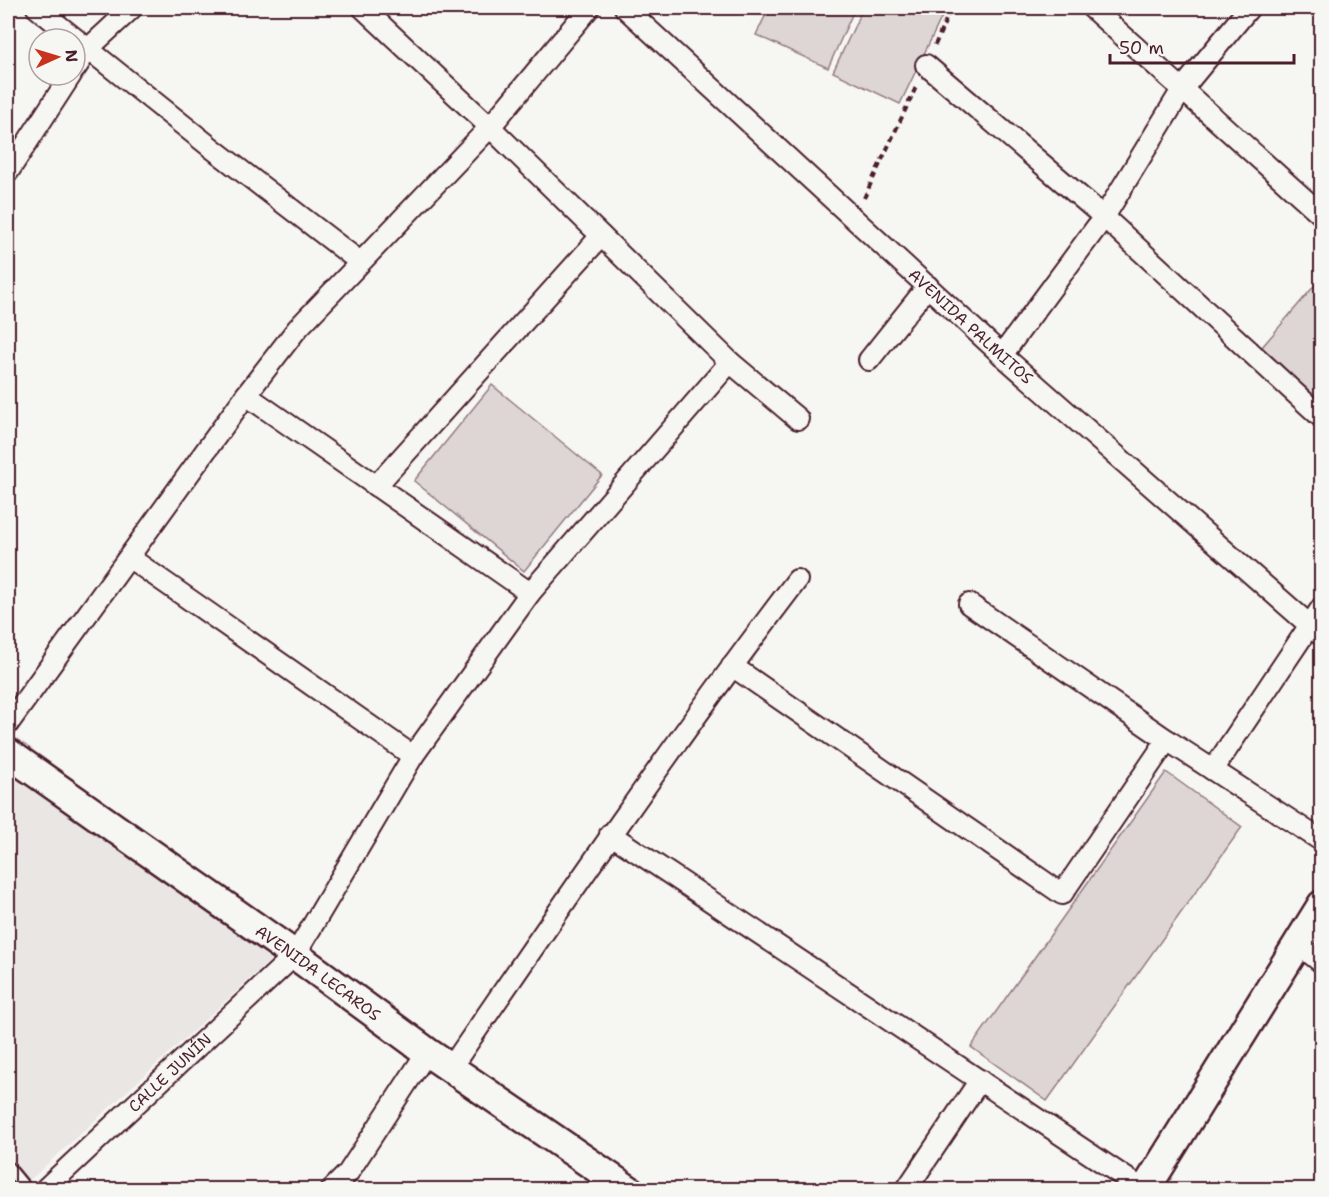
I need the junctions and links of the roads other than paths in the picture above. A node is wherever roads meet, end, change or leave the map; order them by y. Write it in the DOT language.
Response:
graph roads {
  1 [pos="37,8"];
  2 [pos="132,8"];
  3 [pos="363,8"];
  4 [pos="589,8"];
  5 [pos="1092,8"];
  6 [pos="1249,8"];
  7 [pos="633,11"];
  8 [pos="89,48"];
  9 [pos="87,51"];
  10 [pos="926,65"];
  11 [pos="63,87"];
  12 [pos="1183,88"];
  13 [pos="490,127"];
  14 [pos="8,172"];
  15 [pos="1322,215"];
  16 [pos="1104,217"];
  17 [pos="601,236"];
  18 [pos="360,262"];
  19 [pos="928,286"];
  20 [pos="1002,355"];
  21 [pos="869,360"];
  22 [pos="730,362"];
  23 [pos="246,396"];
  24 [pos="1322,418"];
  25 [pos="798,419"];
  26 [pos="376,486"];
  27 [pos="130,558"];
  28 [pos="797,580"];
  29 [pos="530,593"];
  30 [pos="969,604"];
  31 [pos="1322,607"];
  32 [pos="1315,630"];
  33 [pos="732,666"];
  34 [pos="8,724"];
  35 [pos="1167,740"];
  36 [pos="8,753"];
  37 [pos="413,756"];
  38 [pos="1213,770"];
  39 [pos="610,834"];
  40 [pos="1322,842"];
  41 [pos="1322,904"];
  42 [pos="1297,943"];
  43 [pos="295,955"];
  44 [pos="1322,963"];
  45 [pos="427,1053"];
  46 [pos="450,1069"];
  47 [pos="980,1080"];
  48 [pos="8,1167"];
  49 [pos="27,1190"];
  50 [pos="44,1190"];
  51 [pos="331,1190"];
  52 [pos="629,1190"];
  53 [pos="906,1190"];
  54 [pos="1144,1190"];
  1 -- 8 [label="street"];
  2 -- 8 [label="street"];
  3 -- 13 [label="street"];
  4 -- 13 [label="street"];
  5 -- 12 [label="street"];
  6 -- 12 [label="street"];
  7 -- 19 [label="street, AVENIDA PALMITOS"];
  8 -- 9 [label="street"];
  8 -- 18 [label="street"];
  10 -- 16 [label="street"];
  11 -- 14 [label="street"];
  12 -- 15 [label="street"];
  12 -- 16 [label="street"];
  13 -- 17 [label="street"];
  13 -- 18 [label="street"];
  16 -- 20 [label="street"];
  16 -- 24 [label="street"];
  17 -- 22 [label="street"];
  17 -- 26 [label="street"];
  18 -- 23 [label="street"];
  19 -- 20 [label="street, AVENIDA PALMITOS"];
  19 -- 21 [label="street"];
  20 -- 32 [label="street, AVENIDA PALMITOS"];
  22 -- 25 [label="street"];
  22 -- 29 [label="street, CALLE JUNÍN"];
  23 -- 26 [label="street"];
  23 -- 27 [label="street"];
  26 -- 29 [label="street"];
  27 -- 34 [label="street"];
  27 -- 37 [label="street"];
  28 -- 33 [label="street"];
  29 -- 37 [label="street, CALLE JUNÍN"];
  30 -- 35 [label="street"];
  31 -- 32 [label="street"];
  32 -- 38 [label="street"];
  33 -- 35 [label="street"];
  33 -- 39 [label="street"];
  35 -- 38 [label="street"];
  36 -- 43 [label="street, AVENIDA LECAROS"];
  37 -- 43 [label="street, CALLE JUNÍN"];
  38 -- 40 [label="street"];
  39 -- 46 [label="street"];
  39 -- 47 [label="street"];
  41 -- 42 [label="street"];
  42 -- 44 [label="street"];
  42 -- 54 [label="street"];
  43 -- 45 [label="street, AVENIDA LECAROS"];
  43 -- 50 [label="street, CALLE JUNÍN"];
  45 -- 46 [label="street, AVENIDA LECAROS"];
  45 -- 51 [label="street"];
  46 -- 52 [label="street, AVENIDA LECAROS"];
  47 -- 53 [label="street"];
  47 -- 54 [label="street"];
  48 -- 49 [label="lane"];
}
